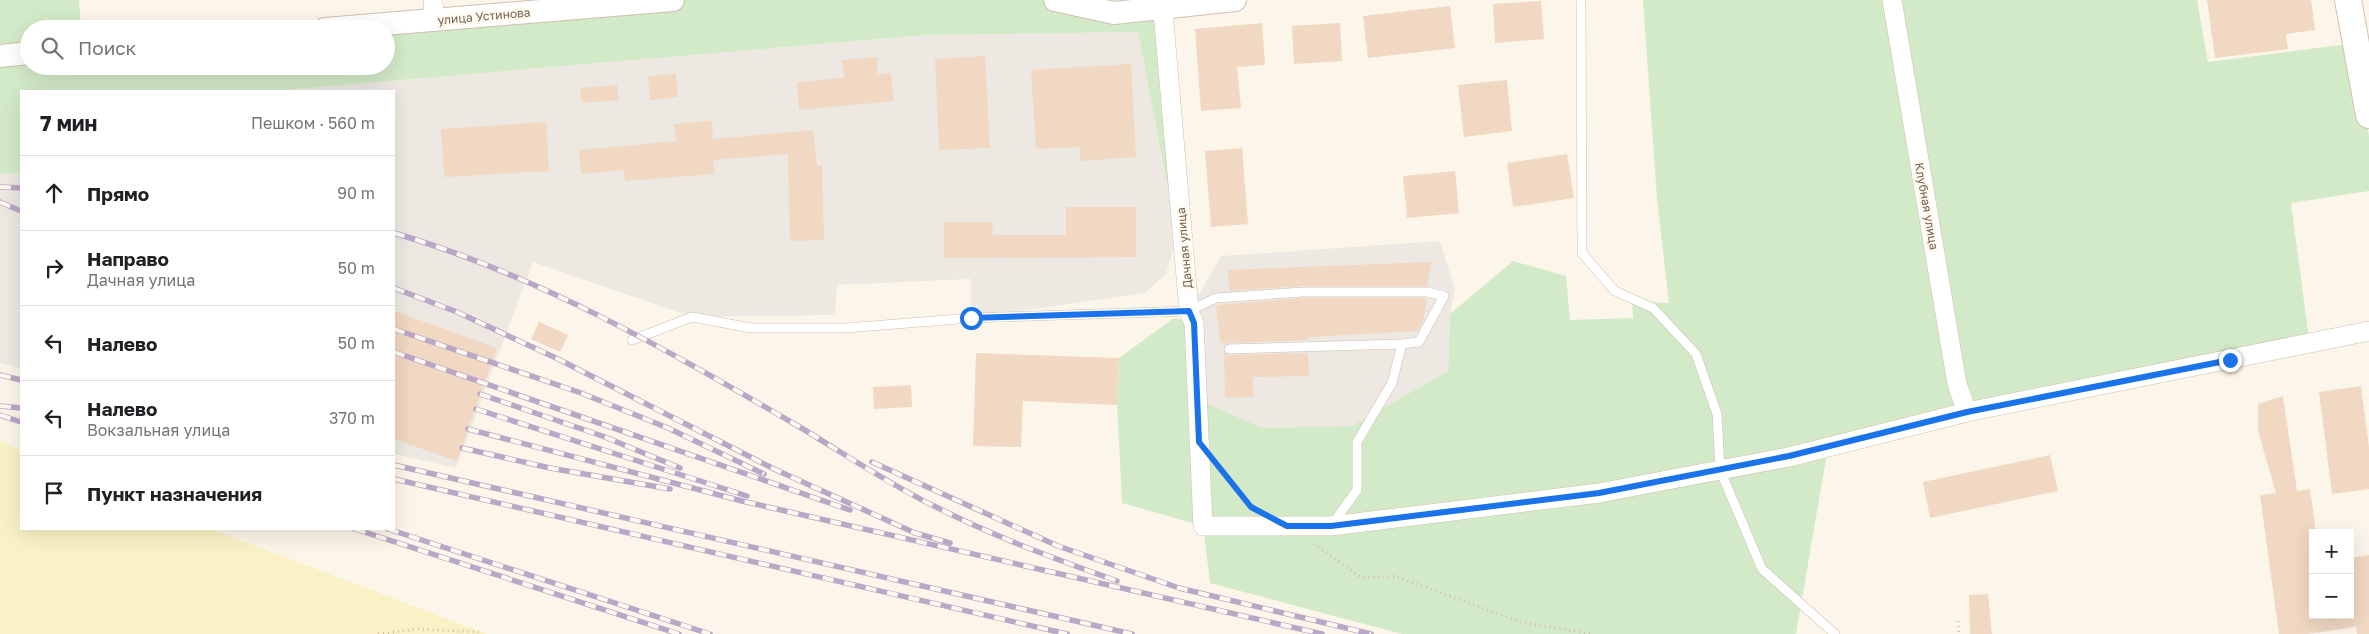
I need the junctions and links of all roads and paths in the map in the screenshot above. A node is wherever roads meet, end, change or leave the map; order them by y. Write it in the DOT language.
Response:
graph roads {
  1 [pos="673,0"];
  2 [pos="1055,0"];
  3 [pos="1235,0"];
  4 [pos="1581,0"];
  5 [pos="1892,0"];
  6 [pos="2348,0"];
  7 [pos="1162,3"];
  8 [pos="434,10"];
  9 [pos="377,20"];
  10 [pos="20,54"];
  11 [pos="0,56"];
  12 [pos="2369,115"];
  13 [pos="1189,311"];
  14 [pos="2369,331"];
  15 [pos="632,340"];
  16 [pos="1402,344"];
  17 [pos="1229,349"];
  18 [pos="1967,412"];
  19 [pos="1199,442"];
  20 [pos="1720,470"];
  21 [pos="1258,511"];
  22 [pos="1287,526"];
  23 [pos="1331,526"];
  24 [pos="1958,621"];
  25 [pos="480,632"];
  26 [pos="378,634"];
  27 [pos="1591,634"];
  28 [pos="1835,634"];
  29 [pos="1959,634"];
  1 -- 8 [label="street, улица Устинова"];
  2 -- 7 [label="street"];
  3 -- 7 [label="street"];
  4 -- 20 [label="lane"];
  5 -- 18 [label="street, Клубная улица"];
  6 -- 12 [label="main road"];
  7 -- 13 [label="street, Дачная улица"];
  8 -- 9 [label="street, улица Устинова"];
  10 -- 11 [label="street"];
  13 -- 15 [label="lane"];
  13 -- 16 [label="lane"];
  13 -- 19 [label="street, Дачная улица"];
  14 -- 18 [label="street"];
  16 -- 17 [label="lane"];
  16 -- 23 [label="lane"];
  18 -- 20 [label="street"];
  19 -- 21 [label="path"];
  19 -- 22 [label="street, Дачная улица"];
  20 -- 23 [label="street"];
  20 -- 28 [label="lane"];
  22 -- 23 [label="street"];
  22 -- 27 [label="path"];
  24 -- 29 [label="path"];
  25 -- 26 [label="path"];
}
